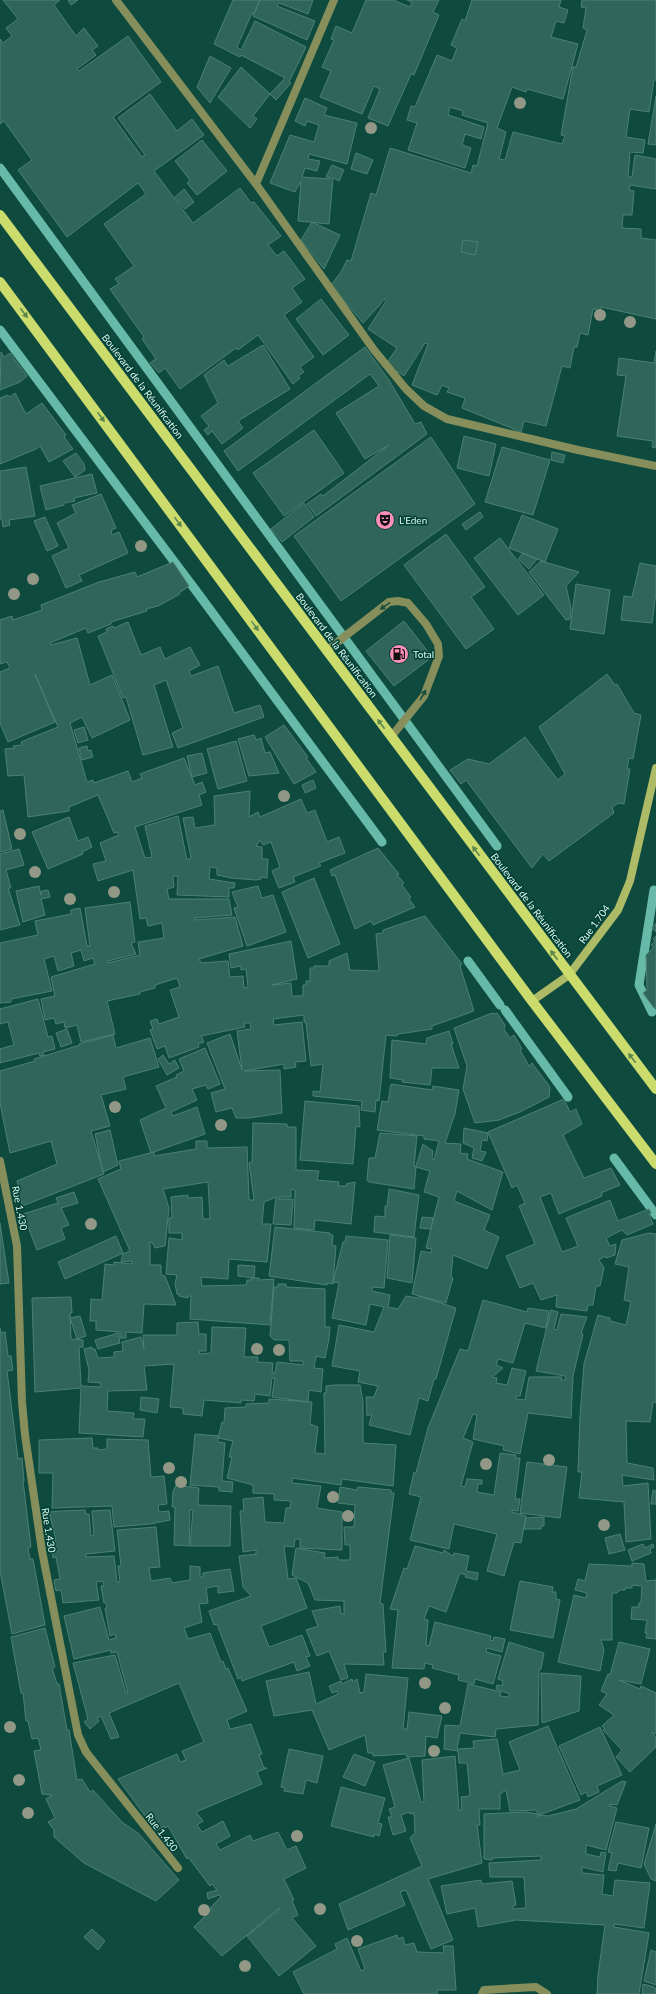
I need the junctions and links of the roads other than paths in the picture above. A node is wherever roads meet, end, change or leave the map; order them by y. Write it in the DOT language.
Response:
graph roads {
  1 [pos="116,0"];
  2 [pos="334,0"];
  3 [pos="256,184"];
  4 [pos="0,215"];
  5 [pos="0,282"];
  6 [pos="656,466"];
  7 [pos="326,651"];
  8 [pos="391,736"];
  9 [pos="656,768"];
  10 [pos="569,975"];
  11 [pos="532,1001"];
  12 [pos="656,1089"];
  13 [pos="0,1161"];
  14 [pos="656,1164"];
  15 [pos="178,1868"];
  16 [pos="482,1994"];
  17 [pos="547,1994"];
  1 -- 3 [label="street"];
  2 -- 3 [label="street"];
  3 -- 6 [label="street"];
  4 -- 7 [label="main road, Boulevard de la Réunification"];
  5 -- 11 [label="main road, one-way"];
  8 -- 7 [label="main road, Boulevard de la Réunification, one-way"];
  8 -- 7 [label="street, one-way"];
  10 -- 8 [label="main road, Boulevard de la Réunification, one-way"];
  9 -- 10 [label="street, Rue 1.704"];
  10 -- 11 [label="street, Rue 1.704"];
  12 -- 10 [label="main road, Boulevard de la Réunification, one-way"];
  11 -- 14 [label="main road"];
  13 -- 15 [label="street, Rue 1.430"];
  16 -- 17 [label="street"];
}
